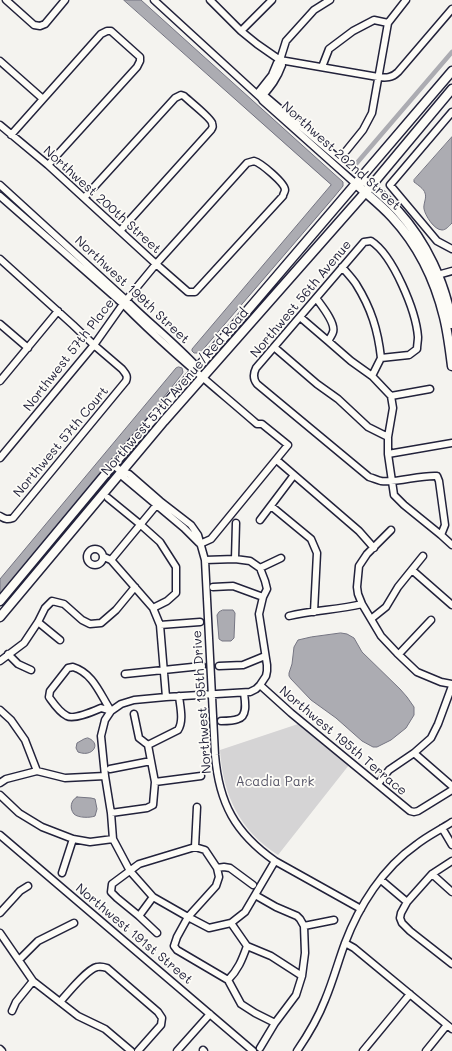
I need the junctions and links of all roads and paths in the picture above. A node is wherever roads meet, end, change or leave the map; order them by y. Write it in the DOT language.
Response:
graph roads {
  1 [pos="6,0"];
  2 [pos="65,0"];
  3 [pos="154,0"];
  4 [pos="272,0"];
  5 [pos="330,0"];
  6 [pos="406,0"];
  7 [pos="214,2"];
  8 [pos="452,9"];
  9 [pos="388,24"];
  10 [pos="241,31"];
  11 [pos="280,60"];
  12 [pos="0,61"];
  13 [pos="322,67"];
  14 [pos="452,71"];
  15 [pos="378,77"];
  16 [pos="452,88"];
  17 [pos="259,96"];
  18 [pos="43,99"];
  19 [pos="452,112"];
  20 [pos="0,125"];
  21 [pos="11,135"];
  22 [pos="346,151"];
  23 [pos="48,165"];
  24 [pos="358,181"];
  25 [pos="0,185"];
  26 [pos="368,189"];
  27 [pos="0,196"];
  28 [pos="84,198"];
  29 [pos="120,231"];
  30 [pos="452,249"];
  31 [pos="0,259"];
  32 [pos="156,264"];
  33 [pos="342,267"];
  34 [pos="452,271"];
  35 [pos="434,276"];
  36 [pos="188,292"];
  37 [pos="316,298"];
  38 [pos="125,302"];
  39 [pos="58,311"];
  40 [pos="300,317"];
  41 [pos="0,324"];
  42 [pos="452,324"];
  43 [pos="328,341"];
  44 [pos="94,345"];
  45 [pos="274,347"];
  46 [pos="28,348"];
  47 [pos="381,358"];
  48 [pos="452,366"];
  49 [pos="196,369"];
  50 [pos="372,376"];
  51 [pos="203,377"];
  52 [pos="0,381"];
  53 [pos="430,390"];
  54 [pos="391,396"];
  55 [pos="388,437"];
  56 [pos="452,444"];
  57 [pos="388,454"];
  58 [pos="0,458"];
  59 [pos="279,462"];
  60 [pos="113,465"];
  61 [pos="121,471"];
  62 [pos="294,476"];
  63 [pos="392,481"];
  64 [pos="108,498"];
  65 [pos="158,503"];
  66 [pos="271,506"];
  67 [pos="0,516"];
  68 [pos="260,520"];
  69 [pos="236,523"];
  70 [pos="141,525"];
  71 [pos="391,530"];
  72 [pos="441,535"];
  73 [pos="200,544"];
  74 [pos="452,544"];
  75 [pos="374,548"];
  76 [pos="423,556"];
  77 [pos="104,557"];
  78 [pos="281,558"];
  79 [pos="235,559"];
  80 [pos="111,560"];
  81 [pos="205,560"];
  82 [pos="260,568"];
  83 [pos="412,570"];
  84 [pos="135,587"];
  85 [pos="213,587"];
  86 [pos="263,597"];
  87 [pos="0,601"];
  88 [pos="362,604"];
  89 [pos="452,604"];
  90 [pos="153,608"];
  91 [pos="314,612"];
  92 [pos="289,616"];
  93 [pos="0,617"];
  94 [pos="371,619"];
  95 [pos="431,620"];
  96 [pos="38,622"];
  97 [pos="200,622"];
  98 [pos="160,625"];
  99 [pos="60,640"];
  100 [pos="8,654"];
  101 [pos="398,654"];
  102 [pos="265,656"];
  103 [pos="0,661"];
  104 [pos="202,666"];
  105 [pos="219,666"];
  106 [pos="31,670"];
  107 [pos="164,670"];
  108 [pos="125,674"];
  109 [pos="260,685"];
  110 [pos="452,685"];
  111 [pos="244,693"];
  112 [pos="212,694"];
  113 [pos="179,696"];
  114 [pos="166,697"];
  115 [pos="0,710"];
  116 [pos="111,711"];
  117 [pos="134,714"];
  118 [pos="221,721"];
  119 [pos="148,745"];
  120 [pos="414,753"];
  121 [pos="150,761"];
  122 [pos="110,768"];
  123 [pos="37,770"];
  124 [pos="105,776"];
  125 [pos="201,776"];
  126 [pos="155,782"];
  127 [pos="0,783"];
  128 [pos="378,784"];
  129 [pos="452,786"];
  130 [pos="452,790"];
  131 [pos="0,795"];
  132 [pos="197,807"];
  133 [pos="111,813"];
  134 [pos="452,822"];
  135 [pos="442,828"];
  136 [pos="0,835"];
  137 [pos="73,839"];
  138 [pos="114,839"];
  139 [pos="452,845"];
  140 [pos="195,846"];
  141 [pos="275,861"];
  142 [pos="452,861"];
  143 [pos="217,868"];
  144 [pos="130,871"];
  145 [pos="62,873"];
  146 [pos="432,874"];
  147 [pos="380,880"];
  148 [pos="253,885"];
  149 [pos="28,886"];
  150 [pos="452,892"];
  151 [pos="255,895"];
  152 [pos="153,897"];
  153 [pos="407,902"];
  154 [pos="361,910"];
  155 [pos="0,913"];
  156 [pos="140,916"];
  157 [pos="188,917"];
  158 [pos="334,920"];
  159 [pos="74,923"];
  160 [pos="230,923"];
  161 [pos="304,926"];
  162 [pos="0,933"];
  163 [pos="157,933"];
  164 [pos="345,943"];
  165 [pos="247,946"];
  166 [pos="19,960"];
  167 [pos="452,964"];
  168 [pos="302,976"];
  169 [pos="228,980"];
  170 [pos="33,981"];
  171 [pos="410,994"];
  172 [pos="60,1002"];
  173 [pos="12,1011"];
  174 [pos="210,1014"];
  175 [pos="275,1023"];
  176 [pos="450,1027"];
  177 [pos="260,1048"];
  178 [pos="0,1049"];
  179 [pos="2,1051"];
  180 [pos="131,1051"];
  181 [pos="138,1051"];
  182 [pos="177,1051"];
  183 [pos="253,1051"];
  184 [pos="297,1051"];
  185 [pos="363,1051"];
  186 [pos="426,1051"];
  1 -- 2 [label="street"];
  3 -- 17 [label="street, Northwest 202nd Street"];
  4 -- 10 [label="street"];
  5 -- 11 [label="street"];
  6 -- 9 [label="street"];
  7 -- 10 [label="street"];
  8 -- 15 [label="street"];
  9 -- 13 [label="street"];
  9 -- 15 [label="street"];
  10 -- 11 [label="street"];
  11 -- 13 [label="street"];
  11 -- 17 [label="street"];
  12 -- 18 [label="street"];
  13 -- 15 [label="street"];
  14 -- 24 [label="main road, Northwest 57th Avenue/Red Road"];
  15 -- 22 [label="street"];
  16 -- 26 [label="main road, Northwest 57th Avenue/Red Road"];
  17 -- 24 [label="street, Northwest 202nd Street"];
  18 -- 21 [label="street"];
  18 -- 23 [label="street"];
  19 -- 30 [label="street"];
  20 -- 21 [label="street, Northwest 200th Street"];
  21 -- 23 [label="street, Northwest 200th Street"];
  23 -- 28 [label="street, Northwest 200th Street"];
  24 -- 26 [label="main road, Northwest 202nd Street"];
  24 -- 49 [label="main road, Northwest 57th Avenue/Red Road"];
  25 -- 38 [label="street, Northwest 199th Street"];
  26 -- 35 [label="main road, Northwest 202nd Street"];
  26 -- 51 [label="main road, Northwest 57th Avenue/Red Road"];
  27 -- 38 [label="street, Northwest 199th Street"];
  28 -- 29 [label="street, Northwest 200th Street"];
  28 -- 29 [label="street"];
  29 -- 32 [label="street, Northwest 200th Street"];
  31 -- 39 [label="street"];
  32 -- 36 [label="street, Northwest 200th Street"];
  32 -- 36 [label="street, Northwest 57th Place"];
  32 -- 38 [label="street, Northwest 57th Place"];
  33 -- 37 [label="street, Northwest 56th Avenue"];
  33 -- 47 [label="street"];
  33 -- 47 [label="street, Northwest 56th Avenue"];
  34 -- 35 [label="street"];
  35 -- 42 [label="main road, Northwest 202nd Street"];
  35 -- 48 [label="main road, Northwest 202nd Street"];
  37 -- 40 [label="street, Northwest 56th Avenue"];
  37 -- 43 [label="street"];
  38 -- 44 [label="street, Northwest 57th Place"];
  38 -- 49 [label="street, Northwest 199th Street"];
  39 -- 44 [label="street"];
  39 -- 46 [label="street"];
  40 -- 43 [label="street"];
  40 -- 45 [label="street, Northwest 56th Avenue"];
  41 -- 46 [label="street"];
  43 -- 50 [label="street"];
  44 -- 58 [label="street, Northwest 57th Place"];
  44 -- 67 [label="street, Northwest 57th Court"];
  45 -- 55 [label="street"];
  45 -- 63 [label="street, Northwest 56th Avenue"];
  46 -- 52 [label="street"];
  47 -- 50 [label="street"];
  49 -- 51 [label="street, Northwest 199th Street"];
  49 -- 60 [label="main road, Northwest 57th Avenue/Red Road"];
  50 -- 54 [label="street"];
  51 -- 61 [label="main road, Northwest 57th Avenue/Red Road"];
  51 -- 73 [label="street, Northwest 199th Street"];
  53 -- 54 [label="street"];
  54 -- 55 [label="street"];
  55 -- 57 [label="street"];
  56 -- 57 [label="street"];
  57 -- 63 [label="street"];
  59 -- 62 [label="street"];
  60 -- 61 [label="street, Northwest 195th Drive"];
  60 -- 87 [label="main road, Northwest 57th Avenue/Red Road"];
  61 -- 65 [label="street, Northwest 195th Drive"];
  61 -- 93 [label="main road, Northwest 57th Avenue/Red Road"];
  62 -- 66 [label="street"];
  62 -- 75 [label="street"];
  63 -- 72 [label="street"];
  63 -- 72 [label="street"];
  64 -- 70 [label="street"];
  65 -- 70 [label="street"];
  65 -- 73 [label="street, Northwest 195th Drive"];
  66 -- 68 [label="street"];
  66 -- 91 [label="street"];
  69 -- 79 [label="street"];
  70 -- 80 [label="street"];
  70 -- 90 [label="street"];
  71 -- 75 [label="street"];
  72 -- 74 [label="street"];
  73 -- 81 [label="street, Northwest 195th Drive"];
  75 -- 88 [label="street"];
  76 -- 83 [label="street"];
  77 -- 80 [label="street"];
  78 -- 82 [label="street"];
  79 -- 81 [label="street"];
  79 -- 82 [label="street"];
  80 -- 84 [label="street"];
  81 -- 112 [label="street, Northwest 195th Drive"];
  82 -- 86 [label="street"];
  83 -- 89 [label="street"];
  83 -- 94 [label="street"];
  84 -- 90 [label="street"];
  84 -- 96 [label="street"];
  85 -- 86 [label="street"];
  86 -- 102 [label="street"];
  88 -- 91 [label="street"];
  88 -- 94 [label="street"];
  90 -- 98 [label="street"];
  91 -- 92 [label="street"];
  94 -- 101 [label="street"];
  95 -- 101 [label="street"];
  96 -- 99 [label="street"];
  96 -- 100 [label="street"];
  97 -- 98 [label="street"];
  98 -- 107 [label="street"];
  100 -- 103 [label="street"];
  100 -- 106 [label="street"];
  101 -- 110 [label="street"];
  102 -- 105 [label="street"];
  102 -- 109 [label="street"];
  104 -- 107 [label="street"];
  107 -- 108 [label="street"];
  107 -- 114 [label="street"];
  109 -- 111 [label="street"];
  109 -- 128 [label="street, Northwest 195th Terrace"];
  110 -- 120 [label="street"];
  111 -- 112 [label="street"];
  111 -- 118 [label="street"];
  112 -- 113 [label="street"];
  112 -- 141 [label="street, Northwest 195th Drive"];
  113 -- 114 [label="street"];
  113 -- 119 [label="street"];
  114 -- 116 [label="street"];
  115 -- 123 [label="street"];
  116 -- 116 [label="street"];
  116 -- 124 [label="street"];
  117 -- 119 [label="street"];
  119 -- 121 [label="street"];
  120 -- 128 [label="street"];
  120 -- 129 [label="street"];
  121 -- 122 [label="street"];
  121 -- 126 [label="street"];
  123 -- 124 [label="street"];
  123 -- 127 [label="street"];
  124 -- 133 [label="street"];
  125 -- 126 [label="street"];
  126 -- 133 [label="street"];
  128 -- 130 [label="street, Northwest 195th Terrace"];
  131 -- 137 [label="street"];
  132 -- 140 [label="street"];
  133 -- 138 [label="street"];
  134 -- 135 [label="street"];
  135 -- 139 [label="street"];
  135 -- 147 [label="street"];
  136 -- 174 [label="street, Northwest 191st Street"];
  137 -- 138 [label="street"];
  137 -- 145 [label="street"];
  138 -- 144 [label="street"];
  140 -- 143 [label="street"];
  140 -- 144 [label="street"];
  141 -- 151 [label="street"];
  141 -- 154 [label="street, Northwest 195th Drive"];
  142 -- 146 [label="street"];
  143 -- 148 [label="street"];
  143 -- 157 [label="street"];
  144 -- 152 [label="street"];
  144 -- 156 [label="street"];
  146 -- 150 [label="street"];
  146 -- 153 [label="street"];
  147 -- 153 [label="street"];
  147 -- 154 [label="street"];
  149 -- 155 [label="street"];
  151 -- 160 [label="street"];
  151 -- 161 [label="street"];
  152 -- 156 [label="street"];
  152 -- 157 [label="street"];
  153 -- 167 [label="street"];
  154 -- 164 [label="street"];
  156 -- 163 [label="street"];
  157 -- 160 [label="street"];
  157 -- 169 [label="street"];
  158 -- 161 [label="street"];
  159 -- 166 [label="street"];
  160 -- 165 [label="street"];
  161 -- 168 [label="street"];
  162 -- 166 [label="street"];
  164 -- 171 [label="street"];
  164 -- 184 [label="street"];
  165 -- 168 [label="street"];
  165 -- 169 [label="street"];
  166 -- 170 [label="street"];
  168 -- 175 [label="street"];
  169 -- 175 [label="street"];
  170 -- 172 [label="street"];
  170 -- 173 [label="street"];
  171 -- 176 [label="street"];
  171 -- 185 [label="street"];
  172 -- 180 [label="street"];
  172 -- 181 [label="street"];
  174 -- 182 [label="street"];
  174 -- 183 [label="street, Northwest 191st Street"];
  175 -- 177 [label="street"];
  176 -- 186 [label="street"];
  178 -- 179 [label="street"];
}
